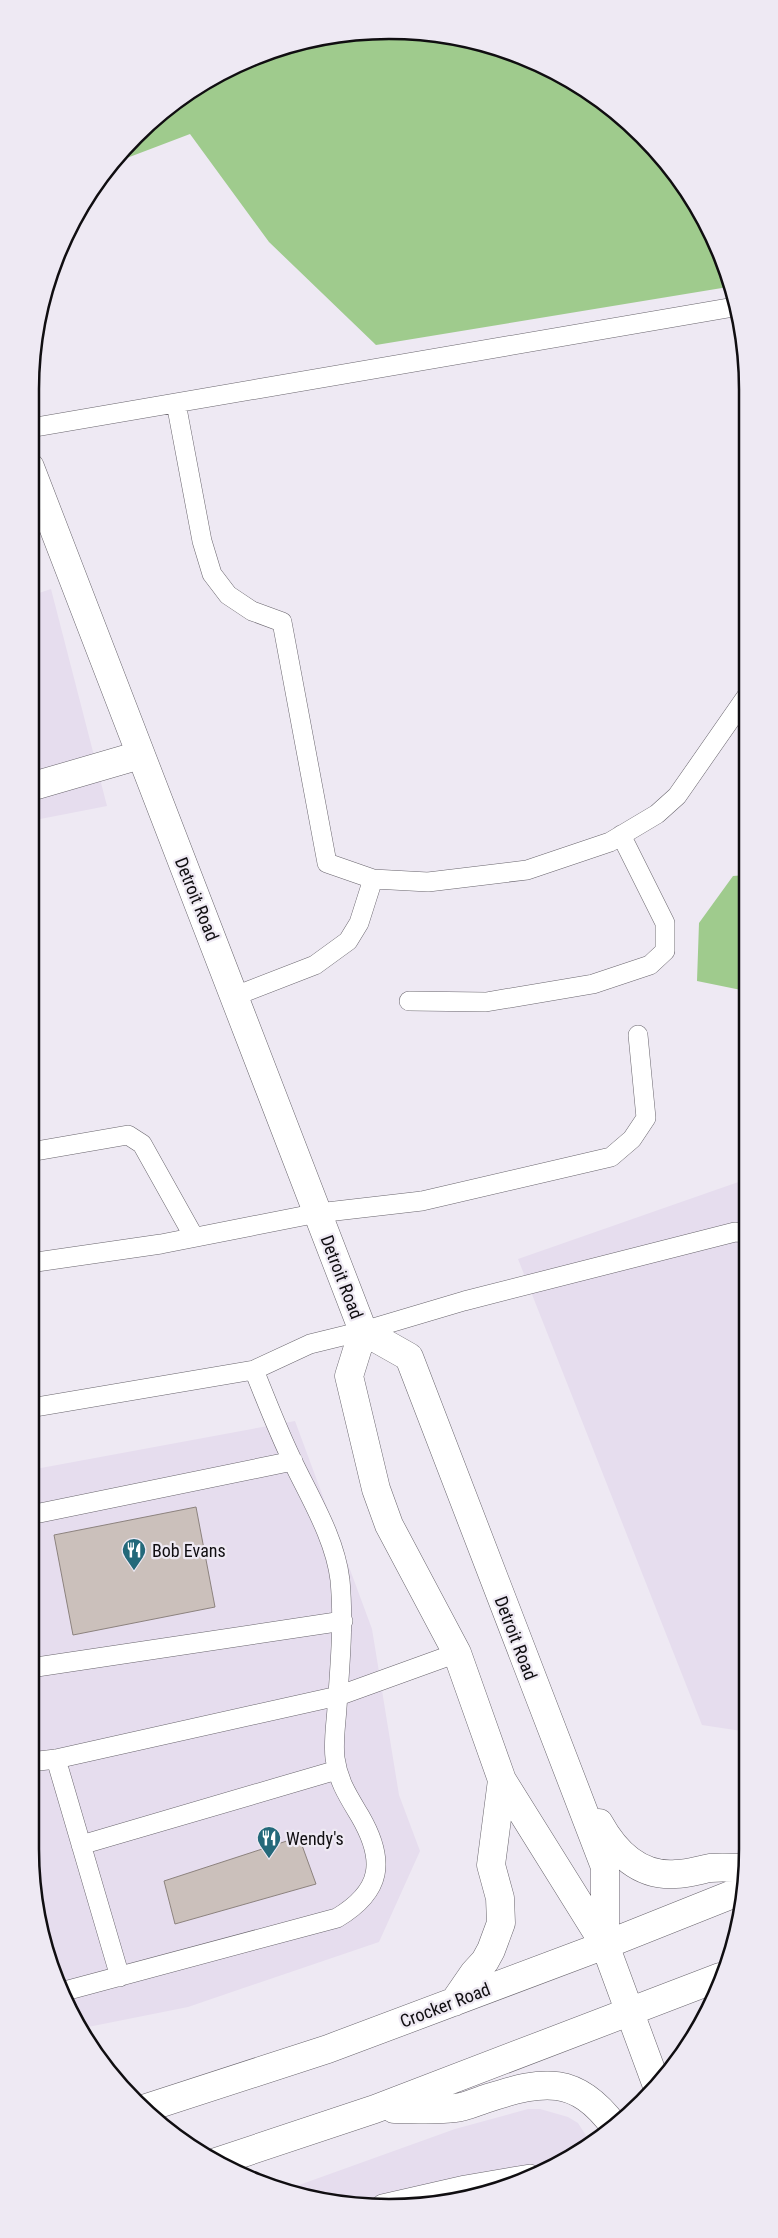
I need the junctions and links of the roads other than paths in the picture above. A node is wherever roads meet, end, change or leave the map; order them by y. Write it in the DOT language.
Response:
graph roads {
  1 [pos="730,308"];
  2 [pos="176,403"];
  3 [pos="39,426"];
  4 [pos="39,491"];
  5 [pos="739,707"];
  6 [pos="140,755"];
  7 [pos="39,784"];
  8 [pos="621,835"];
  9 [pos="373,879"];
  10 [pos="235,996"];
  11 [pos="409,1001"];
  12 [pos="638,1035"];
  13 [pos="39,1151"];
  14 [pos="318,1213"];
  15 [pos="739,1232"];
  16 [pos="194,1237"];
  17 [pos="39,1263"];
  18 [pos="363,1331"];
  19 [pos="254,1370"];
  20 [pos="39,1406"];
  21 [pos="292,1461"];
  22 [pos="39,1513"];
  23 [pos="343,1621"];
  24 [pos="457,1653"];
  25 [pos="39,1667"];
  26 [pos="338,1696"];
  27 [pos="56,1758"];
  28 [pos="563,1760"];
  29 [pos="39,1761"];
  30 [pos="337,1770"];
  31 [pos="502,1780"];
  32 [pos="81,1845"];
  33 [pos="739,1868"];
  34 [pos="736,1892"];
  35 [pos="604,1945"];
  36 [pos="120,1977"];
  37 [pos="714,1979"];
  38 [pos="68,1990"];
  39 [pos="454,2002"];
  40 [pos="629,2013"];
  41 [pos="654,2078"];
  42 [pos="151,2106"];
  43 [pos="375,2109"];
  44 [pos="610,2120"];
  45 [pos="226,2159"];
  46 [pos="508,2179"];
  47 [pos="408,2199"];
  1 -- 2 [label="lane"];
  2 -- 3 [label="lane"];
  2 -- 9 [label="lane"];
  4 -- 6 [label="main road, Detroit Road"];
  5 -- 8 [label="lane"];
  6 -- 7 [label="main road"];
  6 -- 10 [label="main road, Detroit Road"];
  8 -- 9 [label="lane"];
  8 -- 11 [label="lane"];
  9 -- 10 [label="lane"];
  10 -- 14 [label="main road, Detroit Road"];
  12 -- 14 [label="lane"];
  13 -- 16 [label="lane"];
  14 -- 16 [label="lane"];
  14 -- 18 [label="main road, Detroit Road"];
  15 -- 18 [label="lane"];
  16 -- 17 [label="lane"];
  18 -- 19 [label="lane"];
  18 -- 24 [label="main road, Detroit Road"];
  18 -- 28 [label="main road, Detroit Road"];
  19 -- 20 [label="lane"];
  19 -- 21 [label="lane"];
  21 -- 22 [label="lane"];
  21 -- 23 [label="lane"];
  23 -- 25 [label="lane"];
  23 -- 26 [label="lane"];
  24 -- 26 [label="lane"];
  24 -- 31 [label="main road, Detroit Road"];
  26 -- 27 [label="lane"];
  26 -- 30 [label="lane"];
  27 -- 29 [label="lane"];
  27 -- 32 [label="lane"];
  28 -- 33 [label="main road"];
  28 -- 35 [label="main road, Detroit Road"];
  30 -- 32 [label="lane"];
  30 -- 36 [label="lane"];
  31 -- 35 [label="main road, Detroit Road"];
  31 -- 39 [label="main road"];
  32 -- 36 [label="lane"];
  34 -- 35 [label="main road, Crocker Road"];
  35 -- 39 [label="main road, Crocker Road"];
  35 -- 40 [label="main road, Detroit Road"];
  36 -- 38 [label="lane"];
  37 -- 40 [label="main road"];
  39 -- 42 [label="main road, Crocker Road"];
  40 -- 41 [label="main road, Detroit Road"];
  40 -- 43 [label="main road"];
  43 -- 44 [label="main road"];
  43 -- 45 [label="main road"];
  46 -- 47 [label="lane"];
}
